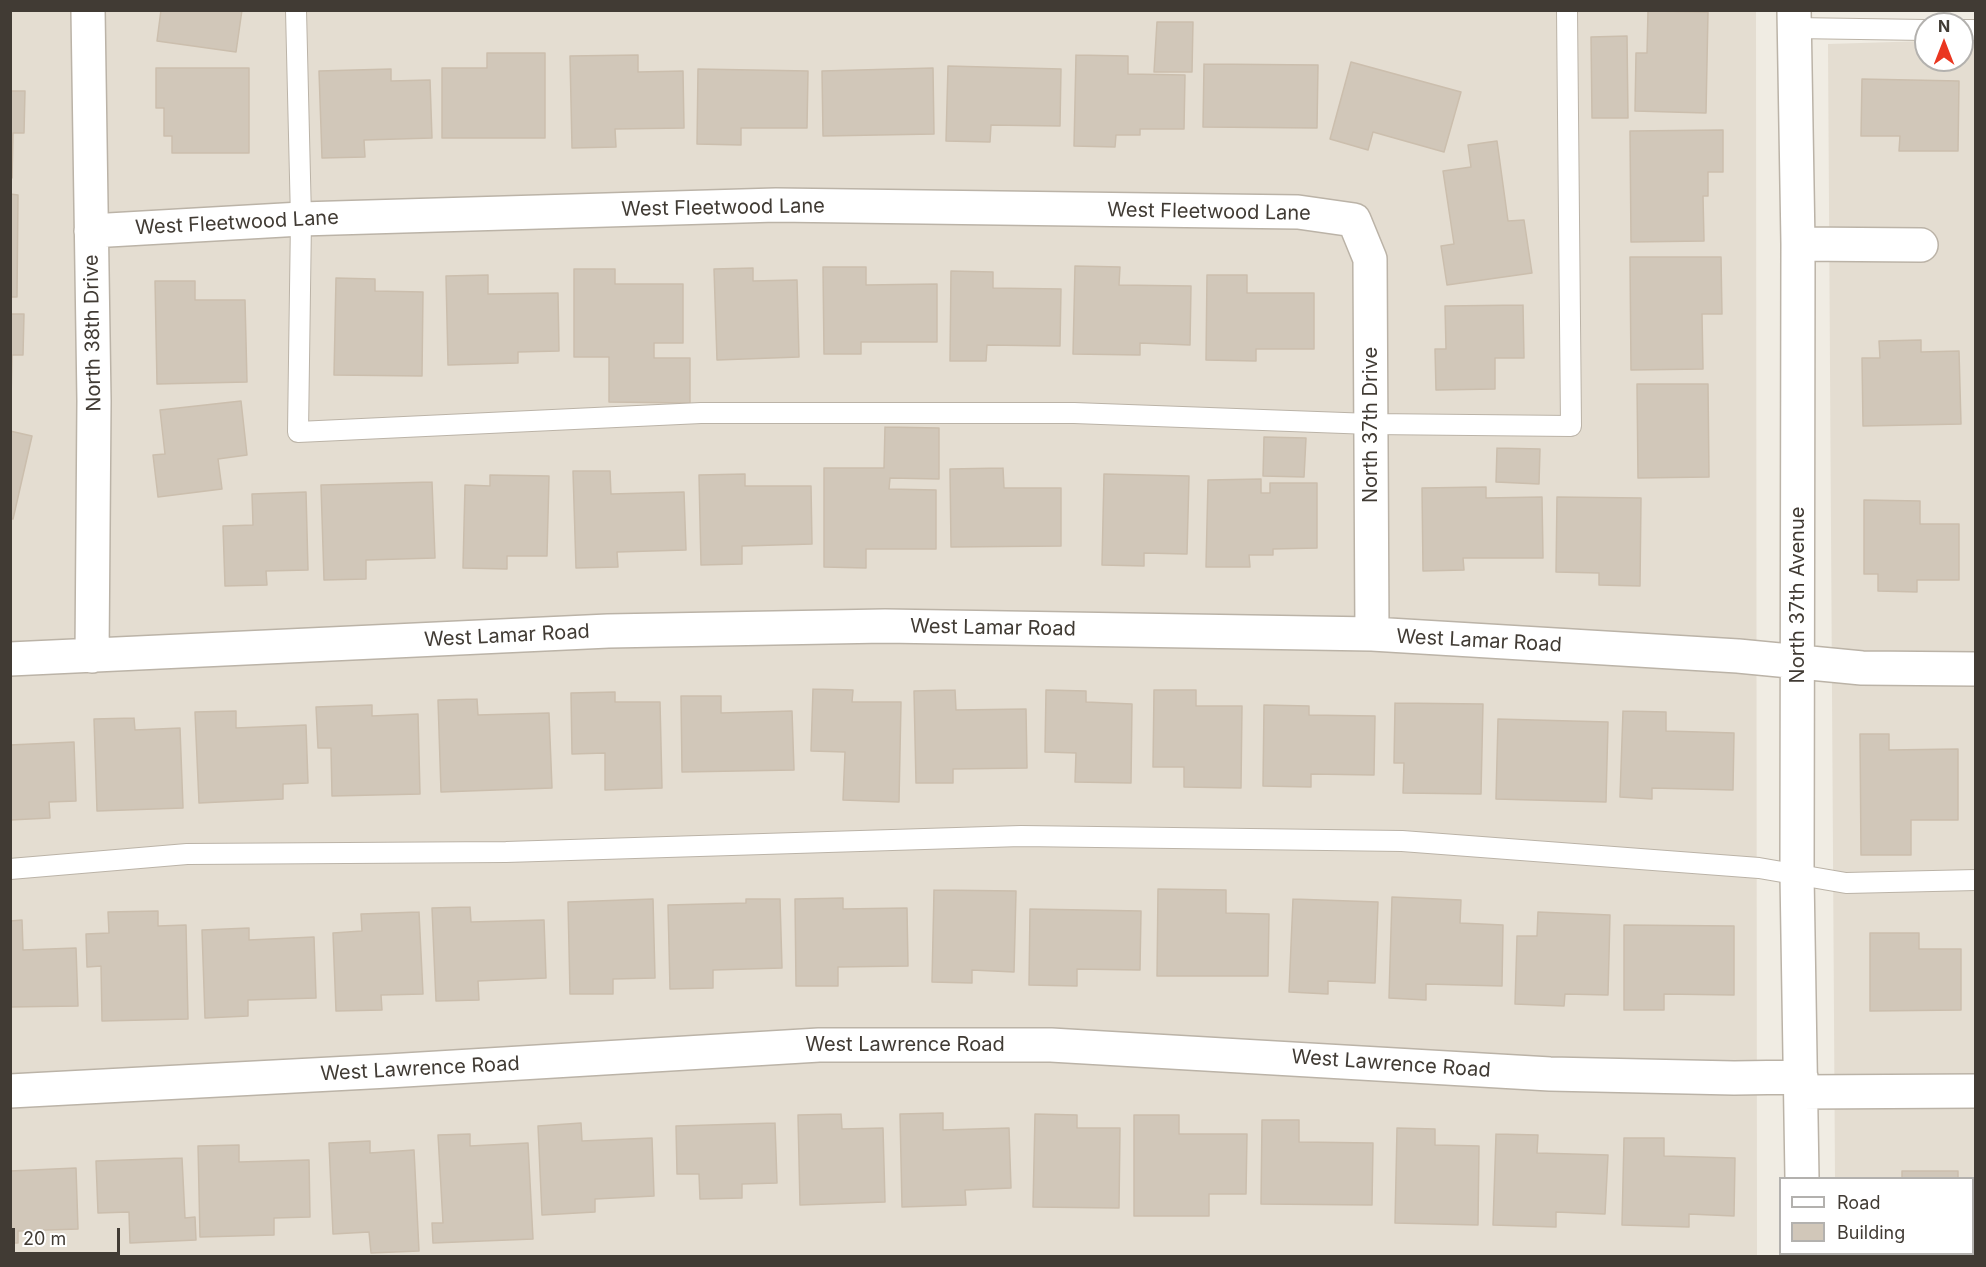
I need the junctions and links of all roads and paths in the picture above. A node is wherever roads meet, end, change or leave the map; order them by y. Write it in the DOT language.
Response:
graph roads {
  1 [pos="88,10"];
  2 [pos="297,10"];
  3 [pos="1567,10"];
  4 [pos="1794,19"];
  5 [pos="1914,29"];
  6 [pos="301,219"];
  7 [pos="1354,220"];
  8 [pos="92,231"];
  9 [pos="1798,244"];
  10 [pos="1921,245"];
  11 [pos="1371,424"];
  12 [pos="1372,634"];
  13 [pos="92,656"];
  14 [pos="10,659"];
  15 [pos="1799,662"];
  16 [pos="1976,669"];
  17 [pos="10,868"];
  18 [pos="1797,875"];
  19 [pos="1976,880"];
  20 [pos="1801,1085"];
  21 [pos="10,1091"];
  22 [pos="1976,1091"];
  23 [pos="1802,1177"];
  1 -- 8 [label="street, North 38th Drive"];
  2 -- 6 [label="lane"];
  3 -- 11 [label="lane"];
  4 -- 5 [label="lane"];
  4 -- 9 [label="street, North 37th Avenue"];
  6 -- 7 [label="street, West Fleetwood Lane"];
  6 -- 8 [label="street, West Fleetwood Lane"];
  6 -- 11 [label="lane"];
  7 -- 11 [label="street, North 37th Drive"];
  8 -- 13 [label="street, North 38th Drive"];
  9 -- 10 [label="street"];
  9 -- 15 [label="street, North 37th Avenue"];
  11 -- 12 [label="street, North 37th Drive"];
  12 -- 13 [label="street, West Lamar Road"];
  12 -- 15 [label="street, West Lamar Road"];
  13 -- 14 [label="street, West Lamar Road"];
  15 -- 16 [label="street, West Lamar Road"];
  15 -- 18 [label="street, North 37th Avenue"];
  17 -- 18 [label="lane"];
  18 -- 19 [label="lane"];
  18 -- 20 [label="street, North 37th Avenue"];
  20 -- 21 [label="street, West Lawrence Road"];
  20 -- 22 [label="street, West Lawrence Road"];
  20 -- 23 [label="street, North 37th Avenue"];
}
